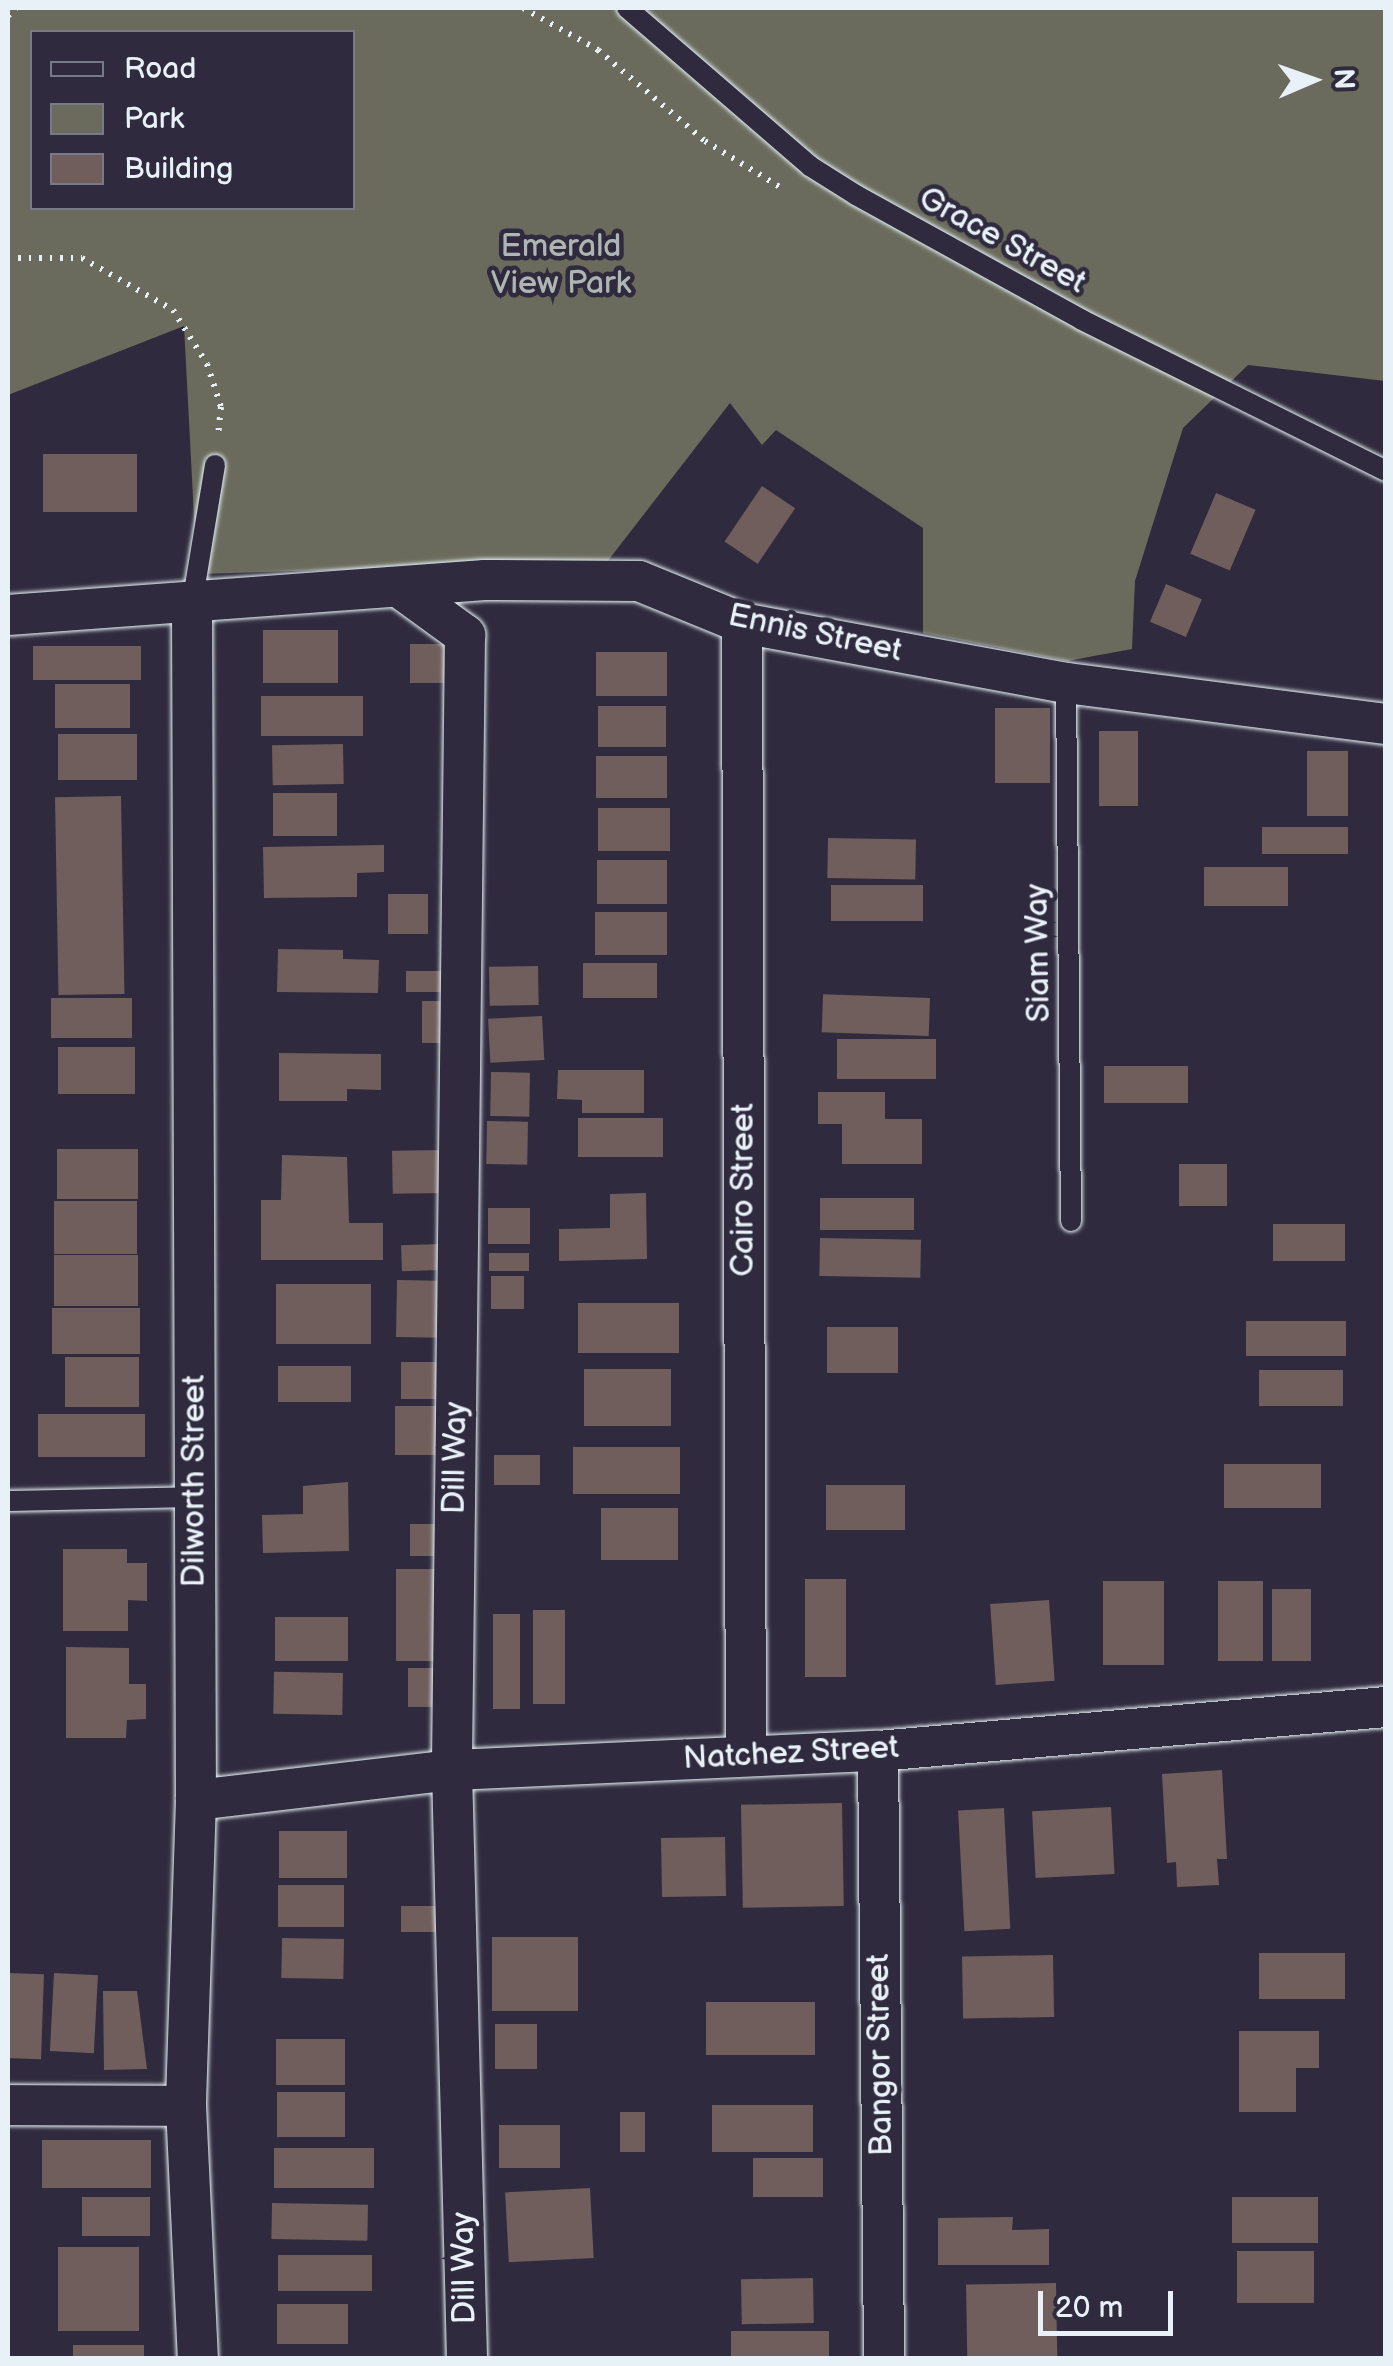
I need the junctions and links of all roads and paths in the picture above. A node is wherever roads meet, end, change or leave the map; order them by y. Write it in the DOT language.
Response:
graph roads {
  1 [pos="16,8"];
  2 [pos="523,8"];
  3 [pos="627,8"];
  4 [pos="8,16"];
  5 [pos="856,195"];
  6 [pos="8,258"];
  7 [pos="214,465"];
  8 [pos="1386,472"];
  9 [pos="402,590"];
  10 [pos="192,604"];
  11 [pos="8,614"];
  12 [pos="742,623"];
  13 [pos="1066,684"];
  14 [pos="1386,724"];
  15 [pos="1071,1221"];
  16 [pos="195,1497"];
  17 [pos="8,1500"];
  18 [pos="1386,1707"];
  19 [pos="878,1752"];
  20 [pos="746,1756"];
  21 [pos="452,1770"];
  22 [pos="196,1800"];
  23 [pos="8,2105"];
  24 [pos="186,2106"];
  25 [pos="198,2358"];
  26 [pos="467,2358"];
  27 [pos="884,2358"];
  1 -- 4 [label="path"];
  2 -- 5 [label="path"];
  3 -- 5 [label="lane, Grace Street"];
  5 -- 8 [label="lane, Grace Street"];
  6 -- 7 [label="path"];
  7 -- 10 [label="lane"];
  9 -- 10 [label="street, Ennis Street"];
  9 -- 12 [label="street, Ennis Street"];
  9 -- 21 [label="street, Dill Way"];
  10 -- 11 [label="street, Ennis Street"];
  10 -- 16 [label="street, Dilworth Street"];
  12 -- 13 [label="street, Ennis Street"];
  12 -- 20 [label="street, Cairo Street"];
  13 -- 14 [label="street, Ennis Street"];
  13 -- 15 [label="lane, Siam Way"];
  16 -- 17 [label="lane"];
  16 -- 22 [label="street, Dilworth Street"];
  18 -- 19 [label="street, Natchez Street"];
  19 -- 20 [label="street, Natchez Street"];
  19 -- 27 [label="street, Bangor Street"];
  20 -- 21 [label="street, Natchez Street"];
  21 -- 22 [label="street, Natchez Street"];
  21 -- 26 [label="street, Dill Way"];
  22 -- 24 [label="street, Dilworth Street"];
  23 -- 24 [label="street"];
  24 -- 25 [label="street, Dilworth Street"];
}
